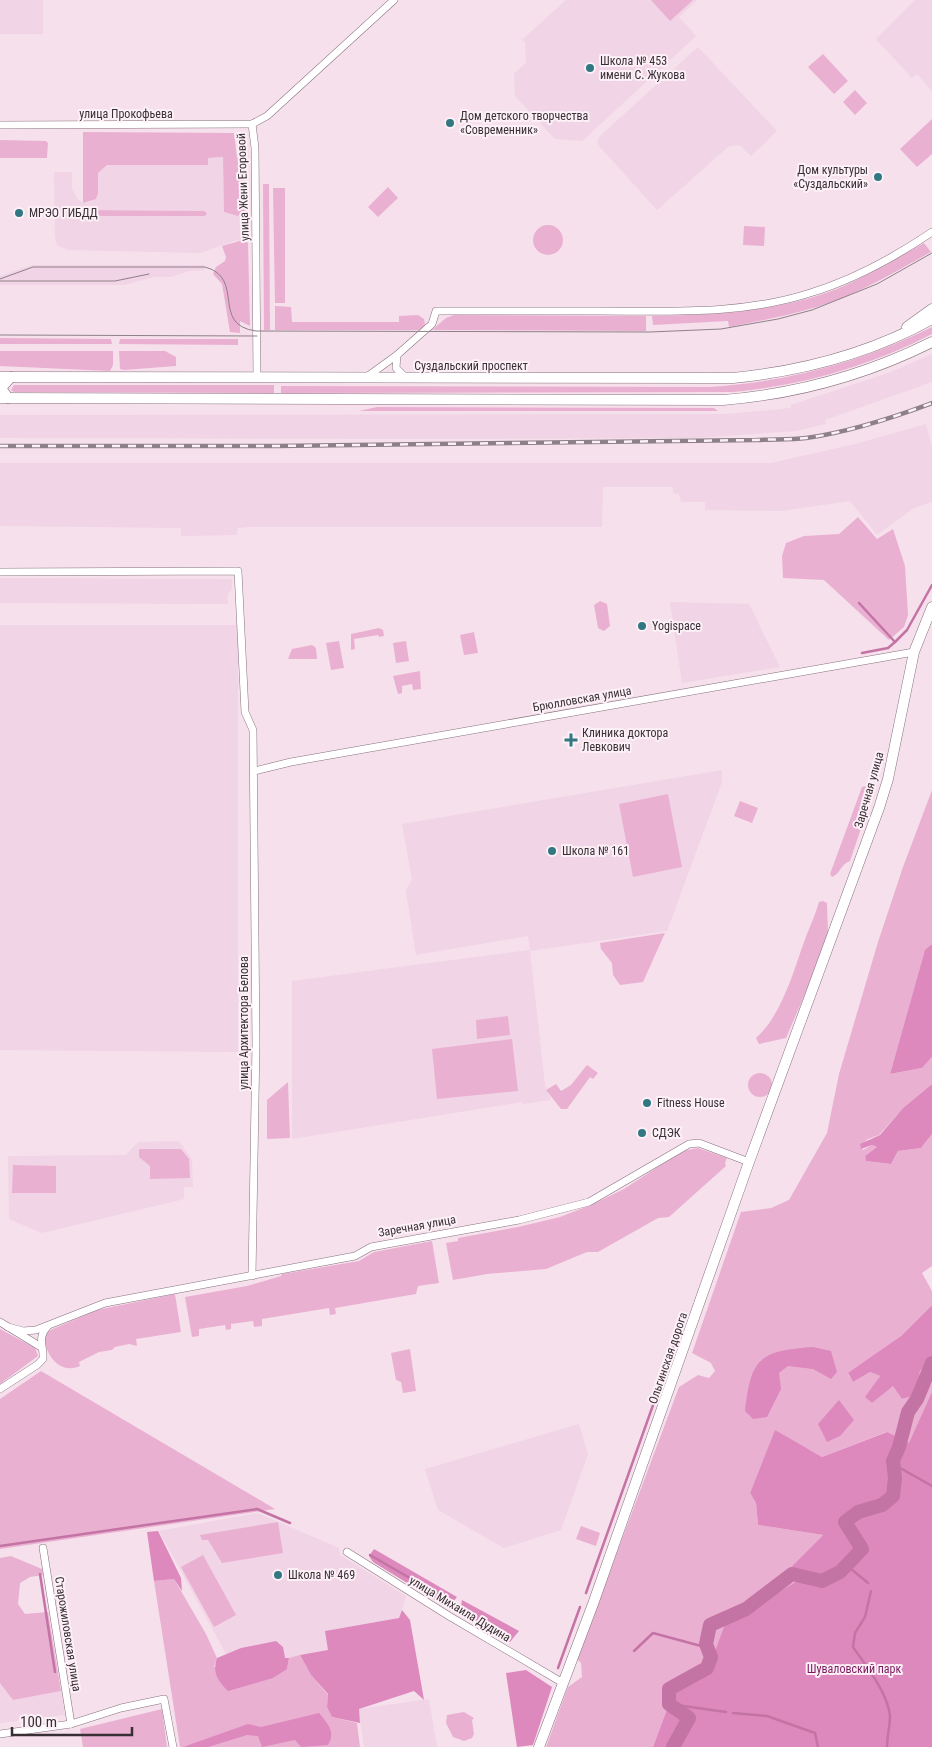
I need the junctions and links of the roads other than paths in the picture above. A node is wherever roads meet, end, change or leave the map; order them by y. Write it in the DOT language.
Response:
graph roads {
  1 [pos="394,0"];
  2 [pos="252,124"];
  3 [pos="0,125"];
  4 [pos="932,232"];
  5 [pos="932,309"];
  6 [pos="932,319"];
  7 [pos="896,337"];
  8 [pos="932,342"];
  9 [pos="397,355"];
  10 [pos="0,377"];
  11 [pos="11,377"];
  12 [pos="257,377"];
  13 [pos="366,377"];
  14 [pos="406,378"];
  15 [pos="4,398"];
  16 [pos="0,572"];
  17 [pos="932,608"];
  18 [pos="914,652"];
  19 [pos="254,771"];
  20 [pos="818,977"];
  21 [pos="749,1162"];
  22 [pos="252,1276"];
  23 [pos="0,1322"];
  24 [pos="8,1327"];
  25 [pos="47,1327"];
  26 [pos="40,1347"];
  27 [pos="0,1389"];
  28 [pos="43,1548"];
  29 [pos="347,1552"];
  30 [pos="562,1683"];
  31 [pos="71,1724"];
  32 [pos="0,1734"];
  33 [pos="173,1747"];
  34 [pos="539,1747"];
  1 -- 2 [label="street, улица Жени Егоровой"];
  2 -- 3 [label="street, улица Прокофьева"];
  2 -- 12 [label="street, улица Жени Егоровой"];
  4 -- 9 [label="street"];
  5 -- 7 [label="main road"];
  6 -- 7 [label="main road, Суздальский проспект"];
  7 -- 14 [label="main road, Суздальский проспект"];
  8 -- 15 [label="main road"];
  9 -- 13 [label="street"];
  9 -- 14 [label="street"];
  10 -- 11 [label="main road, Суздальский проспект"];
  11 -- 12 [label="main road, Суздальский проспект"];
  11 -- 15 [label="main road"];
  12 -- 13 [label="main road, Суздальский проспект"];
  13 -- 14 [label="main road, Суздальский проспект"];
  16 -- 19 [label="street, улица Архитектора Белова"];
  17 -- 18 [label="main road, Заречная улица"];
  18 -- 19 [label="street, Брюлловская улица"];
  18 -- 20 [label="main road, Заречная улица"];
  19 -- 22 [label="street, улица Архитектора Белова"];
  20 -- 21 [label="main road, Ольгинская дорога"];
  21 -- 22 [label="street, Заречная улица"];
  21 -- 30 [label="main road, Ольгинская дорога"];
  22 -- 25 [label="street, Заречная улица"];
  23 -- 24 [label="street"];
  24 -- 25 [label="street, Заречная улица"];
  24 -- 26 [label="street"];
  25 -- 26 [label="street"];
  26 -- 27 [label="street"];
  28 -- 31 [label="street, Старожиловская улица"];
  29 -- 30 [label="street, улица Михаила Дудина"];
  30 -- 34 [label="main road, Ольгинская дорога"];
  31 -- 32 [label="street"];
  31 -- 33 [label="street"];
}
